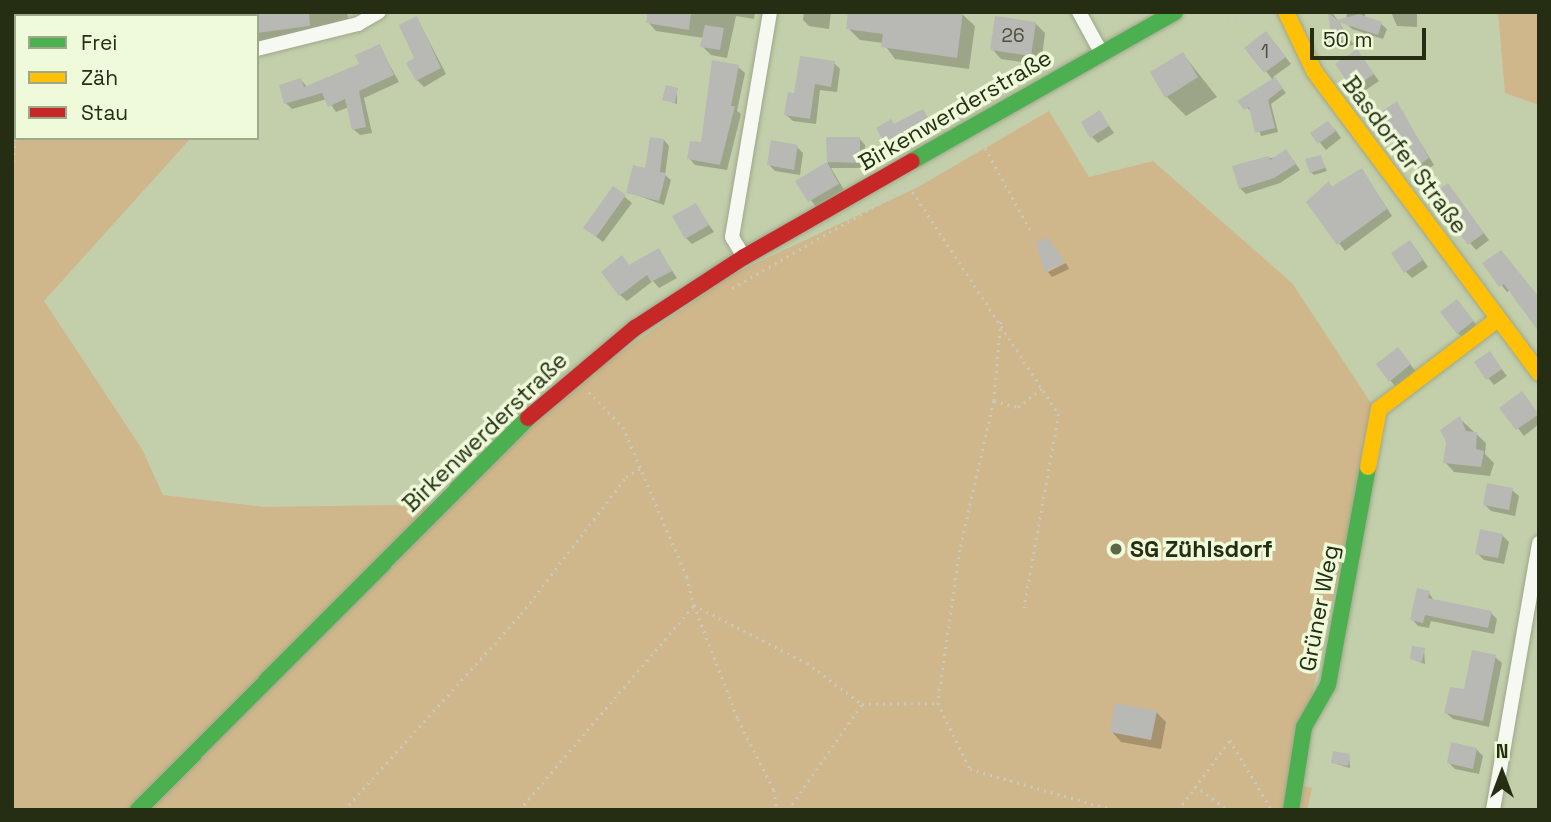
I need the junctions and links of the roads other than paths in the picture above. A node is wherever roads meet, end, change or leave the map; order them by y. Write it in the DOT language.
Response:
graph roads {
  1 [pos="379,12"];
  2 [pos="770,12"];
  3 [pos="1079,12"];
  4 [pos="1284,12"];
  5 [pos="1179,18"];
  6 [pos="259,49"];
  7 [pos="1102,54"];
  8 [pos="744,257"];
  9 [pos="1497,319"];
  10 [pos="1539,373"];
  11 [pos="1539,543"];
  12 [pos="138,810"];
  13 [pos="1291,810"];
  14 [pos="1493,810"];
  1 -- 6 [label="street"];
  2 -- 8 [label="street"];
  3 -- 7 [label="street"];
  4 -- 9 [label="street, Basdorfer Straße"];
  5 -- 7 [label="street, Birkenwerderstraße"];
  7 -- 8 [label="street, Birkenwerderstraße"];
  8 -- 12 [label="street, Birkenwerderstraße"];
  9 -- 10 [label="street, Basdorfer Straße"];
  9 -- 13 [label="street, Grüner Weg"];
  11 -- 14 [label="street"];
}
